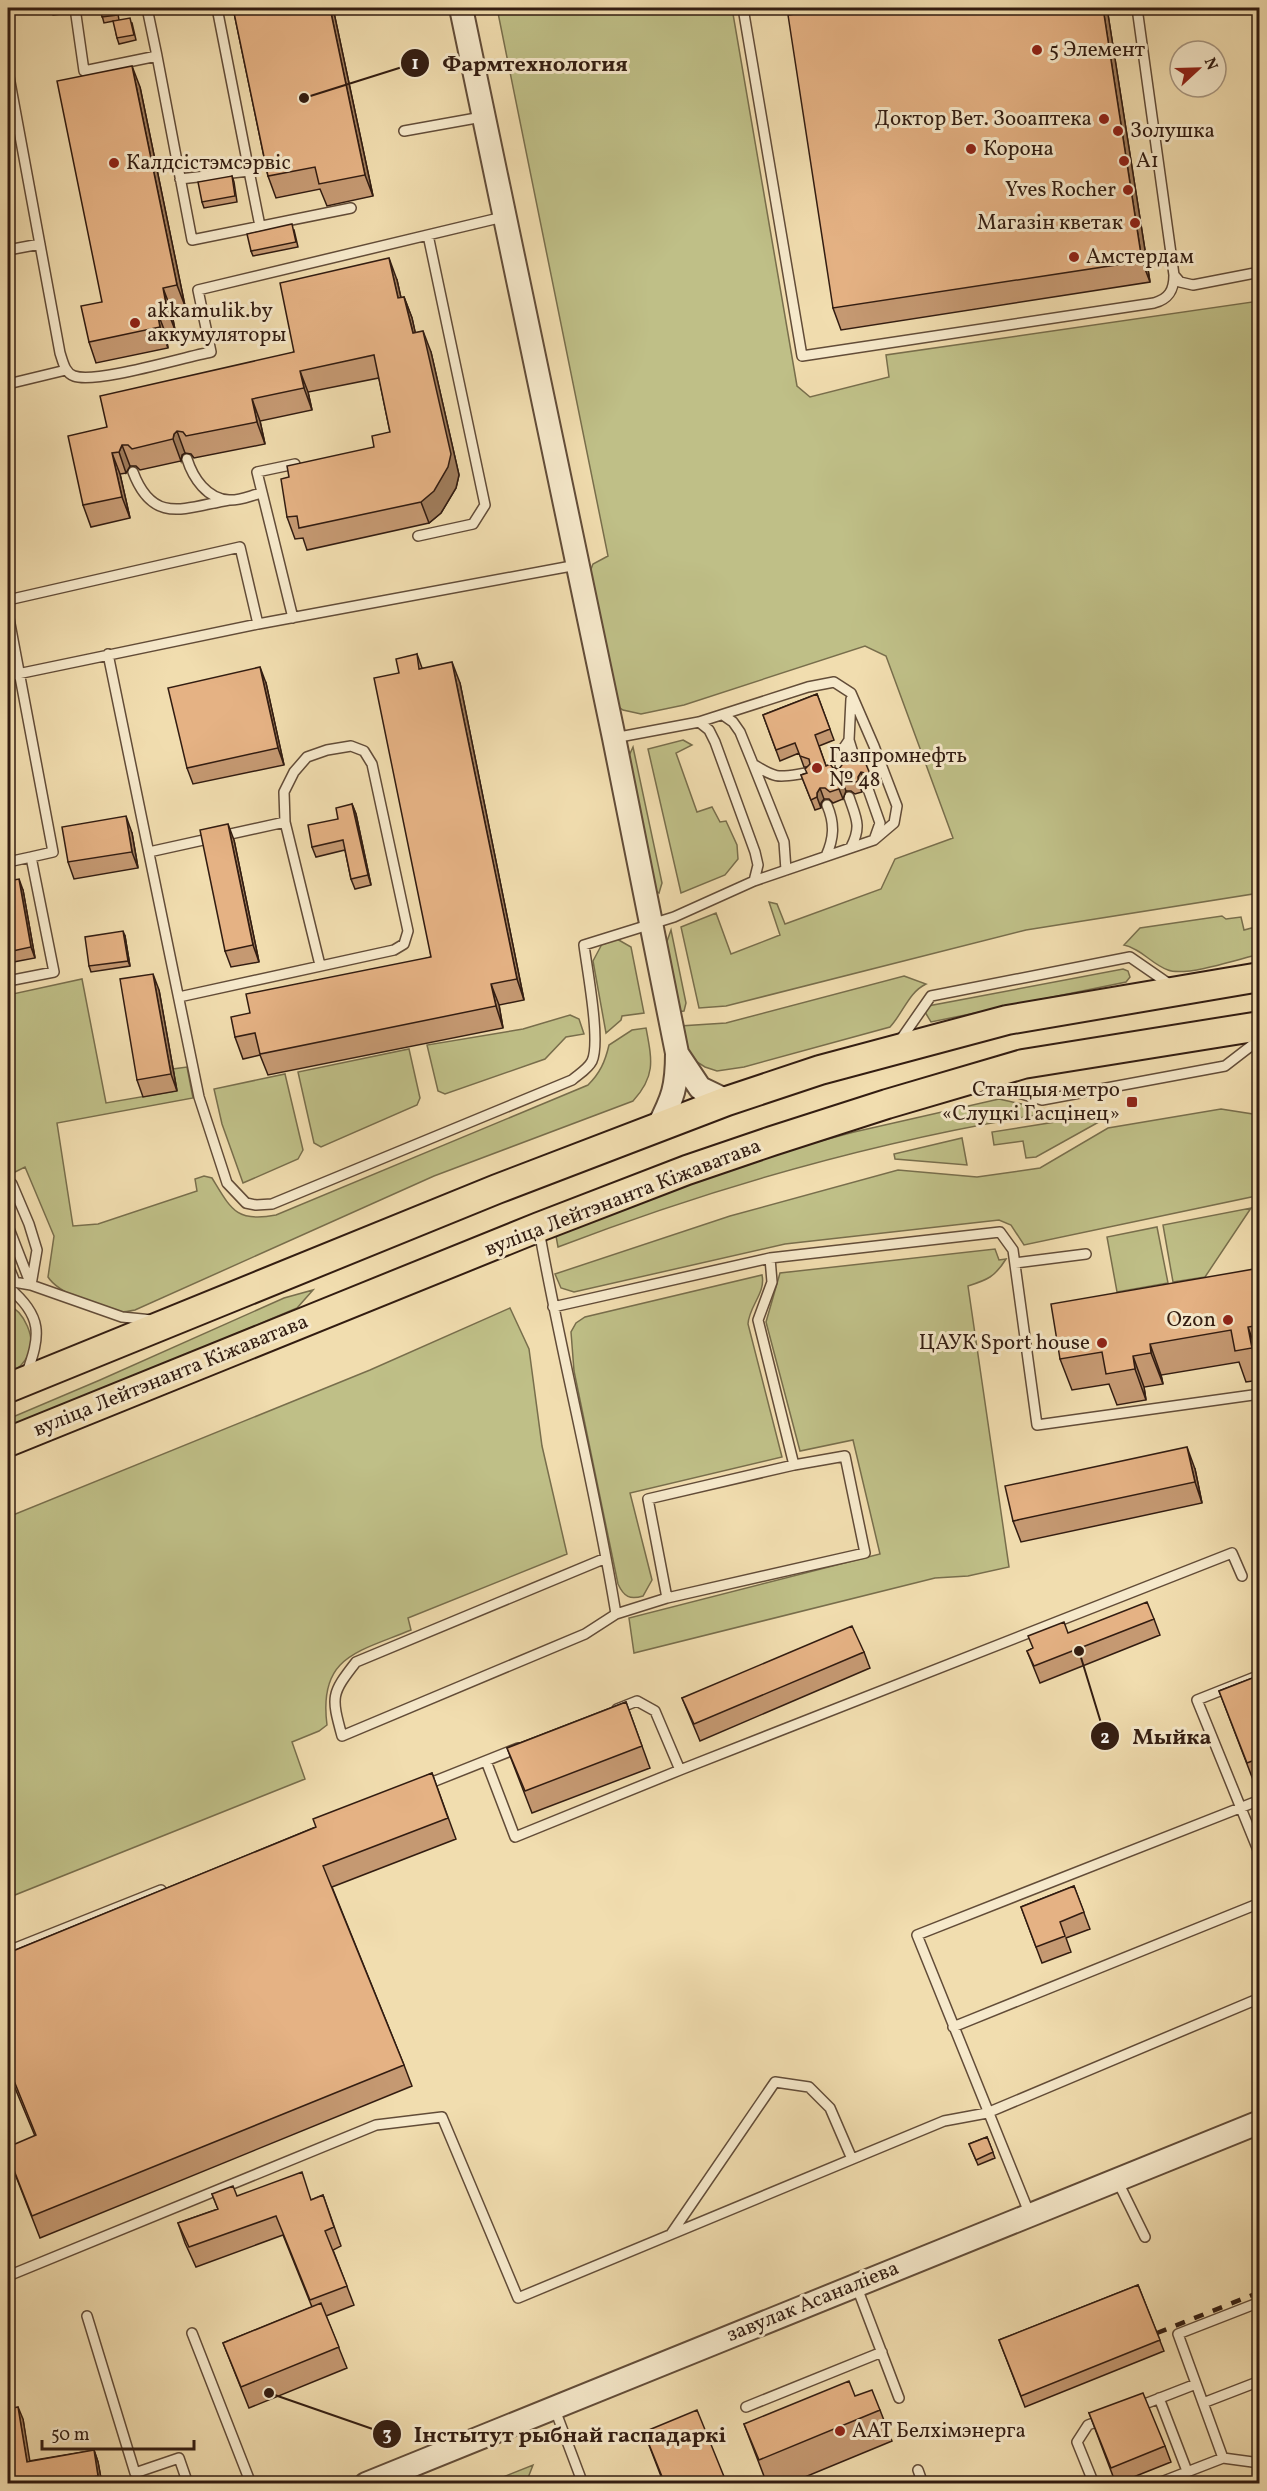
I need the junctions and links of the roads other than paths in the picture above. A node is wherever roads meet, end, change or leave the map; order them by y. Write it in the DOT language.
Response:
graph roads {
  1 [pos="75,8"];
  2 [pos="147,8"];
  3 [pos="217,8"];
  4 [pos="461,8"];
  5 [pos="743,8"];
  6 [pos="796,8"];
  7 [pos="820,8"];
  8 [pos="1137,8"];
  9 [pos="157,56"];
  10 [pos="8,71"];
  11 [pos="485,116"];
  12 [pos="404,131"];
  13 [pos="249,171"];
  14 [pos="180,179"];
  15 [pos="351,208"];
  16 [pos="506,216"];
  17 [pos="260,226"];
  18 [pos="428,235"];
  19 [pos="40,244"];
  20 [pos="8,250"];
  21 [pos="1260,272"];
  22 [pos="1174,275"];
  23 [pos="66,370"];
  24 [pos="8,384"];
  25 [pos="187,459"];
  26 [pos="294,464"];
  27 [pos="133,472"];
  28 [pos="262,493"];
  29 [pos="229,500"];
  30 [pos="418,536"];
  31 [pos="577,565"];
  32 [pos="8,600"];
  33 [pos="8,613"];
  34 [pos="293,618"];
  35 [pos="258,624"];
  36 [pos="108,654"];
  37 [pos="20,673"];
  38 [pos="8,676"];
  39 [pos="851,693"];
  40 [pos="723,716"];
  41 [pos="699,722"];
  42 [pos="614,738"];
  43 [pos="849,740"];
  44 [pos="753,764"];
  45 [pos="857,766"];
  46 [pos="807,773"];
  47 [pos="840,773"];
  48 [pos="868,789"];
  49 [pos="849,797"];
  50 [pos="827,805"];
  51 [pos="285,822"];
  52 [pos="874,840"];
  53 [pos="851,847"];
  54 [pos="149,852"];
  55 [pos="826,856"];
  56 [pos="31,857"];
  57 [pos="8,862"];
  58 [pos="786,870"];
  59 [pos="754,881"];
  60 [pos="651,924"];
  61 [pos="320,965"];
  62 [pos="1260,977"];
  63 [pos="8,981"];
  64 [pos="1179,991"];
  65 [pos="178,997"];
  66 [pos="1260,1026"];
  67 [pos="1260,1039"];
  68 [pos="893,1051"];
  69 [pos="677,1053"];
  70 [pos="971,1079"];
  71 [pos="726,1101"];
  72 [pos="658,1127"];
  73 [pos="8,1180"];
  74 [pos="8,1226"];
  75 [pos="539,1227"];
  76 [pos="1086,1254"];
  77 [pos="770,1258"];
  78 [pos="1015,1263"];
  79 [pos="8,1265"];
  80 [pos="10,1284"];
  81 [pos="31,1285"];
  82 [pos="552,1307"];
  83 [pos="169,1321"];
  84 [pos="16,1384"];
  85 [pos="1260,1394"];
  86 [pos="8,1442"];
  87 [pos="794,1465"];
  88 [pos="606,1558"];
  89 [pos="1242,1576"];
  90 [pos="667,1598"];
  91 [pos="616,1614"];
  92 [pos="1260,1675"];
  93 [pos="604,1714"];
  94 [pos="529,1744"];
  95 [pos="486,1761"];
  96 [pos="680,1770"];
  97 [pos="419,1787"];
  98 [pos="1260,1800"];
  99 [pos="1241,1808"];
  100 [pos="1260,1855"];
  101 [pos="174,1885"];
  102 [pos="1260,1903"];
  103 [pos="8,1951"];
  104 [pos="1260,1998"];
  105 [pos="953,2027"];
  106 [pos="987,2113"];
  107 [pos="1260,2122"];
  108 [pos="852,2159"];
  109 [pos="1116,2180"];
  110 [pos="1030,2215"];
  111 [pos="671,2234"];
  112 [pos="1144,2237"];
  113 [pos="8,2276"];
  114 [pos="855,2285"];
  115 [pos="1260,2302"];
  116 [pos="87,2316"];
  117 [pos="192,2333"];
  118 [pos="882,2352"];
  119 [pos="1260,2381"];
  120 [pos="1196,2384"];
  121 [pos="899,2398"];
  122 [pos="1159,2398"];
  123 [pos="1203,2403"];
  124 [pos="746,2407"];
  125 [pos="554,2408"];
  126 [pos="1129,2410"];
  127 [pos="1119,2414"];
  128 [pos="1222,2458"];
  129 [pos="1260,2463"];
  130 [pos="918,2470"];
  131 [pos="1187,2471"];
  132 [pos="188,2484"];
  133 [pos="251,2484"];
  134 [pos="366,2484"];
  135 [pos="583,2484"];
  136 [pos="923,2484"];
  137 [pos="1094,2484"];
  138 [pos="1156,2484"];
  1 -- 9 [label="lane"];
  2 -- 9 [label="lane"];
  3 -- 13 [label="lane"];
  4 -- 11 [label="street"];
  5 -- 22 [label="lane"];
  6 -- 7 [label="lane"];
  8 -- 22 [label="lane"];
  9 -- 14 [label="lane"];
  10 -- 19 [label="lane"];
  11 -- 12 [label="lane"];
  11 -- 16 [label="street"];
  13 -- 14 [label="lane"];
  13 -- 17 [label="lane"];
  14 -- 17 [label="lane"];
  15 -- 17 [label="lane"];
  16 -- 18 [label="lane"];
  16 -- 31 [label="street"];
  18 -- 23 [label="lane"];
  18 -- 30 [label="lane"];
  19 -- 20 [label="lane"];
  19 -- 23 [label="lane"];
  21 -- 22 [label="lane"];
  23 -- 24 [label="lane"];
  25 -- 29 [label="lane"];
  26 -- 28 [label="lane"];
  27 -- 29 [label="lane"];
  28 -- 29 [label="lane"];
  28 -- 34 [label="lane"];
  31 -- 34 [label="lane"];
  31 -- 42 [label="street"];
  32 -- 35 [label="lane"];
  33 -- 37 [label="lane"];
  34 -- 35 [label="lane"];
  35 -- 36 [label="lane"];
  36 -- 37 [label="lane"];
  36 -- 54 [label="lane"];
  37 -- 38 [label="lane"];
  37 -- 56 [label="lane"];
  39 -- 40 [label="lane"];
  39 -- 43 [label="lane"];
  39 -- 52 [label="lane"];
  40 -- 41 [label="lane"];
  40 -- 44 [label="lane"];
  41 -- 42 [label="lane"];
  41 -- 59 [label="lane"];
  42 -- 60 [label="street"];
  43 -- 45 [label="lane"];
  43 -- 47 [label="lane"];
  44 -- 46 [label="lane"];
  44 -- 58 [label="lane"];
  48 -- 52 [label="lane"];
  49 -- 53 [label="lane"];
  50 -- 55 [label="lane"];
  51 -- 54 [label="lane"];
  51 -- 61 [label="lane"];
  51 -- 61 [label="lane"];
  52 -- 53 [label="lane"];
  53 -- 55 [label="lane"];
  54 -- 65 [label="lane"];
  55 -- 58 [label="lane"];
  56 -- 57 [label="lane"];
  56 -- 63 [label="lane"];
  58 -- 59 [label="lane"];
  59 -- 60 [label="lane"];
  60 -- 65 [label="lane"];
  60 -- 69 [label="street"];
  61 -- 65 [label="lane"];
  62 -- 64 [label="main road"];
  64 -- 68 [label="main road"];
  64 -- 68 [label="lane"];
  66 -- 70 [label="main road, вуліца Лейтэнанта Кіжаватава"];
  67 -- 70 [label="lane"];
  68 -- 71 [label="main road"];
  69 -- 71 [label="street"];
  69 -- 72 [label="street"];
  70 -- 75 [label="main road, вуліца Лейтэнанта Кіжаватава"];
  71 -- 72 [label="main road"];
  72 -- 83 [label="main road"];
  73 -- 81 [label="lane"];
  74 -- 81 [label="lane"];
  75 -- 82 [label="lane"];
  75 -- 86 [label="main road, вуліца Лейтэнанта Кіжаватава"];
  76 -- 78 [label="lane"];
  77 -- 78 [label="lane"];
  77 -- 82 [label="lane"];
  77 -- 87 [label="lane"];
  78 -- 85 [label="lane"];
  79 -- 80 [label="lane"];
  80 -- 81 [label="lane"];
  80 -- 84 [label="lane"];
  81 -- 83 [label="lane"];
  82 -- 88 [label="lane"];
  83 -- 84 [label="main road"];
  87 -- 90 [label="lane"];
  87 -- 90 [label="lane"];
  88 -- 91 [label="lane"];
  88 -- 91 [label="lane"];
  89 -- 96 [label="lane"];
  90 -- 91 [label="lane"];
  92 -- 99 [label="lane"];
  93 -- 96 [label="lane"];
  94 -- 95 [label="lane"];
  95 -- 96 [label="lane"];
  95 -- 97 [label="lane"];
  98 -- 99 [label="lane"];
  99 -- 100 [label="lane"];
  99 -- 105 [label="lane"];
  101 -- 103 [label="lane"];
  102 -- 105 [label="lane"];
  104 -- 106 [label="lane"];
  105 -- 106 [label="lane"];
  106 -- 108 [label="lane"];
  106 -- 110 [label="lane"];
  107 -- 109 [label="street, завулак Асаналіева"];
  108 -- 111 [label="lane"];
  108 -- 111 [label="lane"];
  109 -- 110 [label="street, завулак Асаналіева"];
  109 -- 112 [label="lane"];
  110 -- 114 [label="street, завулак Асаналіева"];
  111 -- 113 [label="lane"];
  114 -- 118 [label="lane"];
  114 -- 125 [label="street, завулак Асаналіева"];
  115 -- 120 [label="lane"];
  116 -- 132 [label="lane"];
  117 -- 133 [label="lane"];
  118 -- 121 [label="lane"];
  118 -- 124 [label="lane"];
  119 -- 123 [label="lane"];
  120 -- 122 [label="lane"];
  120 -- 123 [label="lane"];
  122 -- 126 [label="lane"];
  122 -- 131 [label="lane"];
  123 -- 128 [label="lane"];
  125 -- 134 [label="street, завулак Асаналіева"];
  125 -- 135 [label="lane"];
  127 -- 137 [label="lane"];
  128 -- 129 [label="lane"];
  128 -- 131 [label="lane"];
  130 -- 136 [label="lane"];
  131 -- 138 [label="lane"];
}
